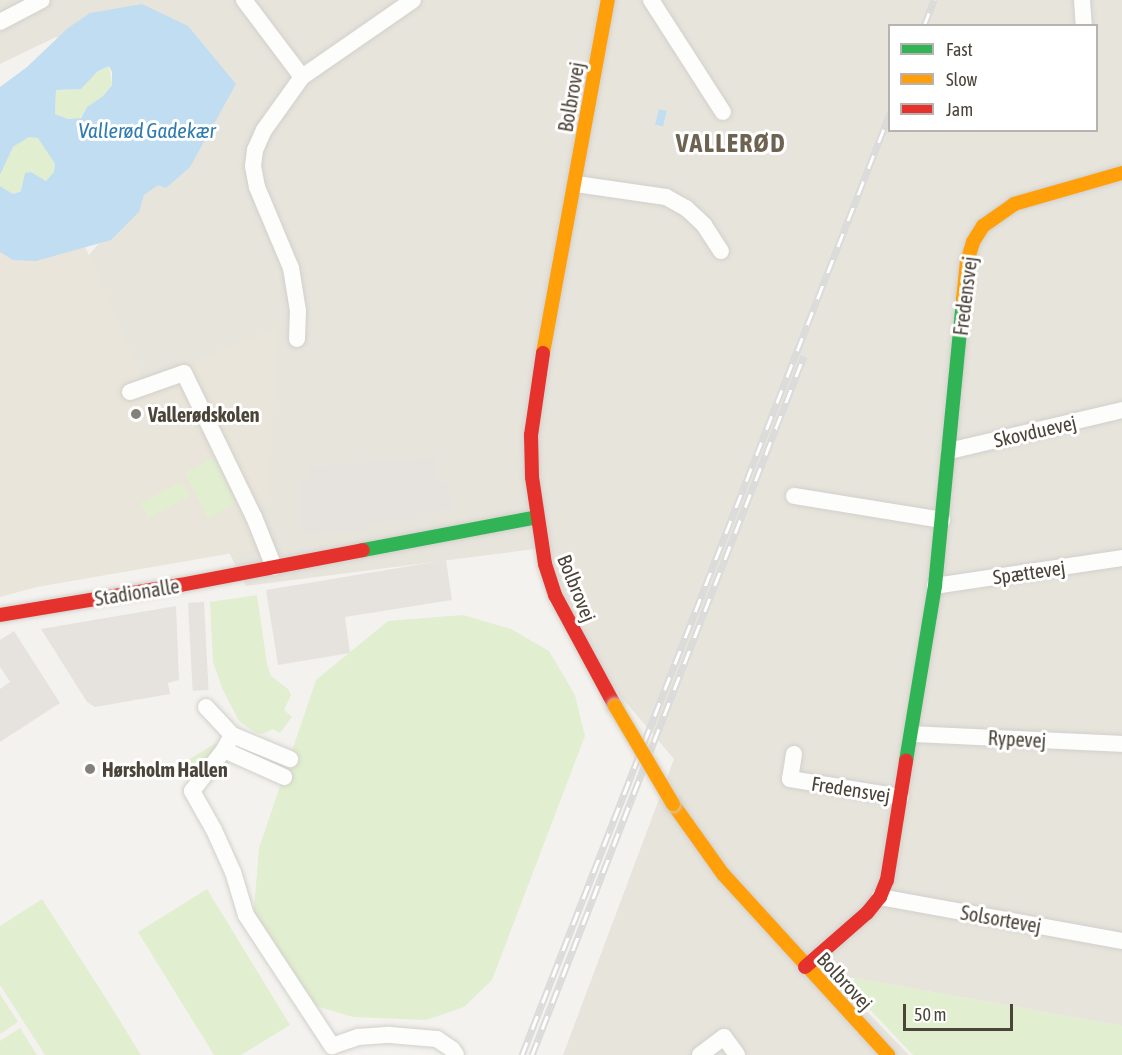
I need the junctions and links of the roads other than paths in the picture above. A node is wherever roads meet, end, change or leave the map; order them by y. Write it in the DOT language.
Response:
graph roads {
  1 [pos="42,0"];
  2 [pos="244,0"];
  3 [pos="413,0"];
  4 [pos="608,0"];
  5 [pos="651,0"];
  6 [pos="1082,0"];
  7 [pos="0,22"];
  8 [pos="1084,24"];
  9 [pos="302,77"];
  10 [pos="723,112"];
  11 [pos="1122,173"];
  12 [pos="576,184"];
  13 [pos="721,251"];
  14 [pos="297,339"];
  15 [pos="130,392"];
  16 [pos="1122,410"];
  17 [pos="949,451"];
  18 [pos="794,496"];
  19 [pos="537,517"];
  20 [pos="942,520"];
  21 [pos="1122,558"];
  22 [pos="274,567"];
  23 [pos="935,585"];
  24 [pos="0,615"];
  25 [pos="206,707"];
  26 [pos="232,735"];
  27 [pos="912,735"];
  28 [pos="1122,744"];
  29 [pos="224,750"];
  30 [pos="794,754"];
  31 [pos="290,759"];
  32 [pos="284,777"];
  33 [pos="901,797"];
  34 [pos="880,897"];
  35 [pos="1122,941"];
  36 [pos="805,967"];
  37 [pos="456,1055"];
  38 [pos="700,1055"];
  39 [pos="737,1055"];
  40 [pos="888,1055"];
  1 -- 7 [label="street"];
  2 -- 9 [label="street"];
  3 -- 9 [label="street"];
  4 -- 12 [label="street, Bolbrovej"];
  5 -- 10 [label="street"];
  6 -- 8 [label="street"];
  9 -- 14 [label="street"];
  11 -- 17 [label="street, Fredensvej"];
  12 -- 13 [label="street"];
  12 -- 19 [label="street, Bolbrovej"];
  15 -- 22 [label="street"];
  16 -- 17 [label="street, Skovduevej"];
  17 -- 20 [label="street, Fredensvej"];
  18 -- 20 [label="street"];
  19 -- 22 [label="street, Stadionalle"];
  19 -- 36 [label="street, Bolbrovej, bridge"];
  20 -- 23 [label="street, Fredensvej"];
  21 -- 23 [label="street, Spættevej"];
  22 -- 24 [label="street, Stadionalle"];
  23 -- 27 [label="street, Fredensvej"];
  25 -- 26 [label="street"];
  26 -- 29 [label="street"];
  26 -- 31 [label="street"];
  27 -- 28 [label="street, Rypevej"];
  27 -- 33 [label="street, Fredensvej"];
  29 -- 32 [label="street"];
  29 -- 37 [label="street"];
  30 -- 33 [label="street, Fredensvej"];
  33 -- 34 [label="street, Fredensvej"];
  34 -- 35 [label="street, Solsortevej"];
  34 -- 36 [label="street, Fredensvej"];
  36 -- 40 [label="street, Bolbrovej"];
  38 -- 39 [label="street"];
}
